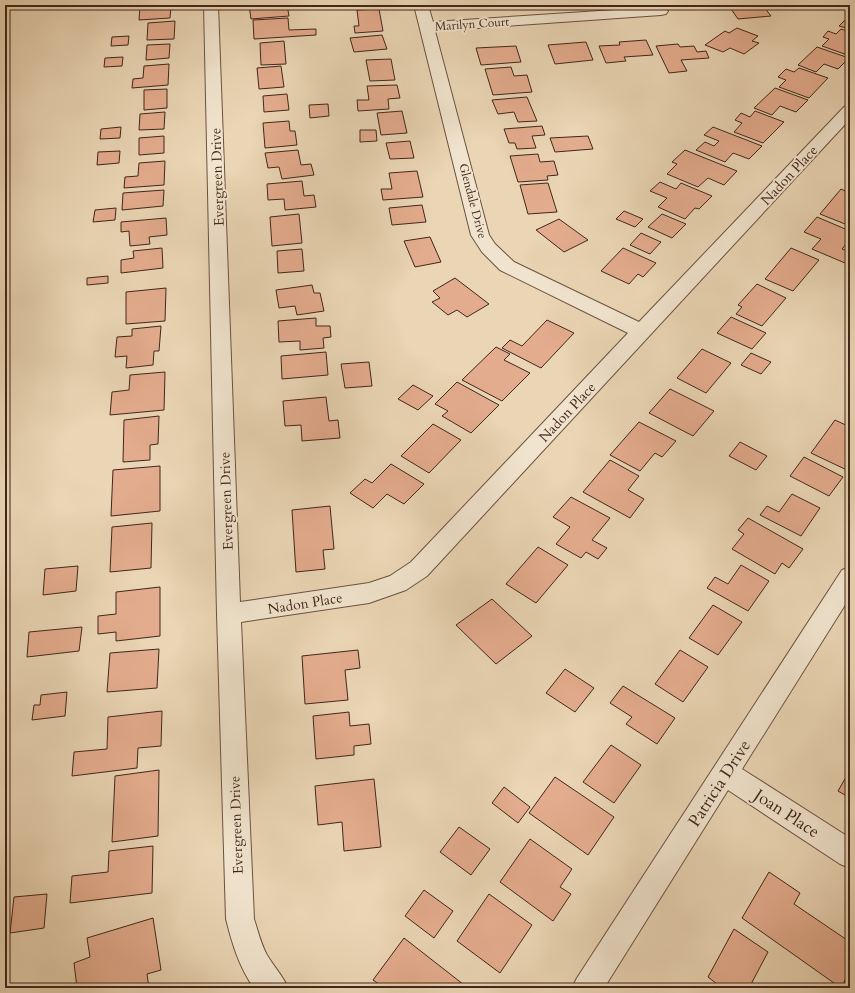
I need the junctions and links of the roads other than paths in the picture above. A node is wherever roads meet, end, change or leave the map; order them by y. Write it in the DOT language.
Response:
graph roads {
  1 [pos="211,5"];
  2 [pos="421,5"];
  3 [pos="661,11"];
  4 [pos="426,27"];
  5 [pos="850,110"];
  6 [pos="642,332"];
  7 [pos="850,577"];
  8 [pos="229,614"];
  9 [pos="725,773"];
  10 [pos="850,854"];
  11 [pos="273,988"];
  12 [pos="587,988"];
  1 -- 8 [label="street, Evergreen Drive"];
  2 -- 4 [label="street, Glendale Drive"];
  3 -- 4 [label="street, Marilyn Court"];
  4 -- 6 [label="street, Glendale Drive"];
  5 -- 6 [label="street, Nadon Place"];
  6 -- 8 [label="street, Nadon Place"];
  7 -- 9 [label="street, Patricia Drive"];
  8 -- 11 [label="street, Evergreen Drive"];
  9 -- 10 [label="street, Joan Place"];
  9 -- 12 [label="street, Patricia Drive"];
}
